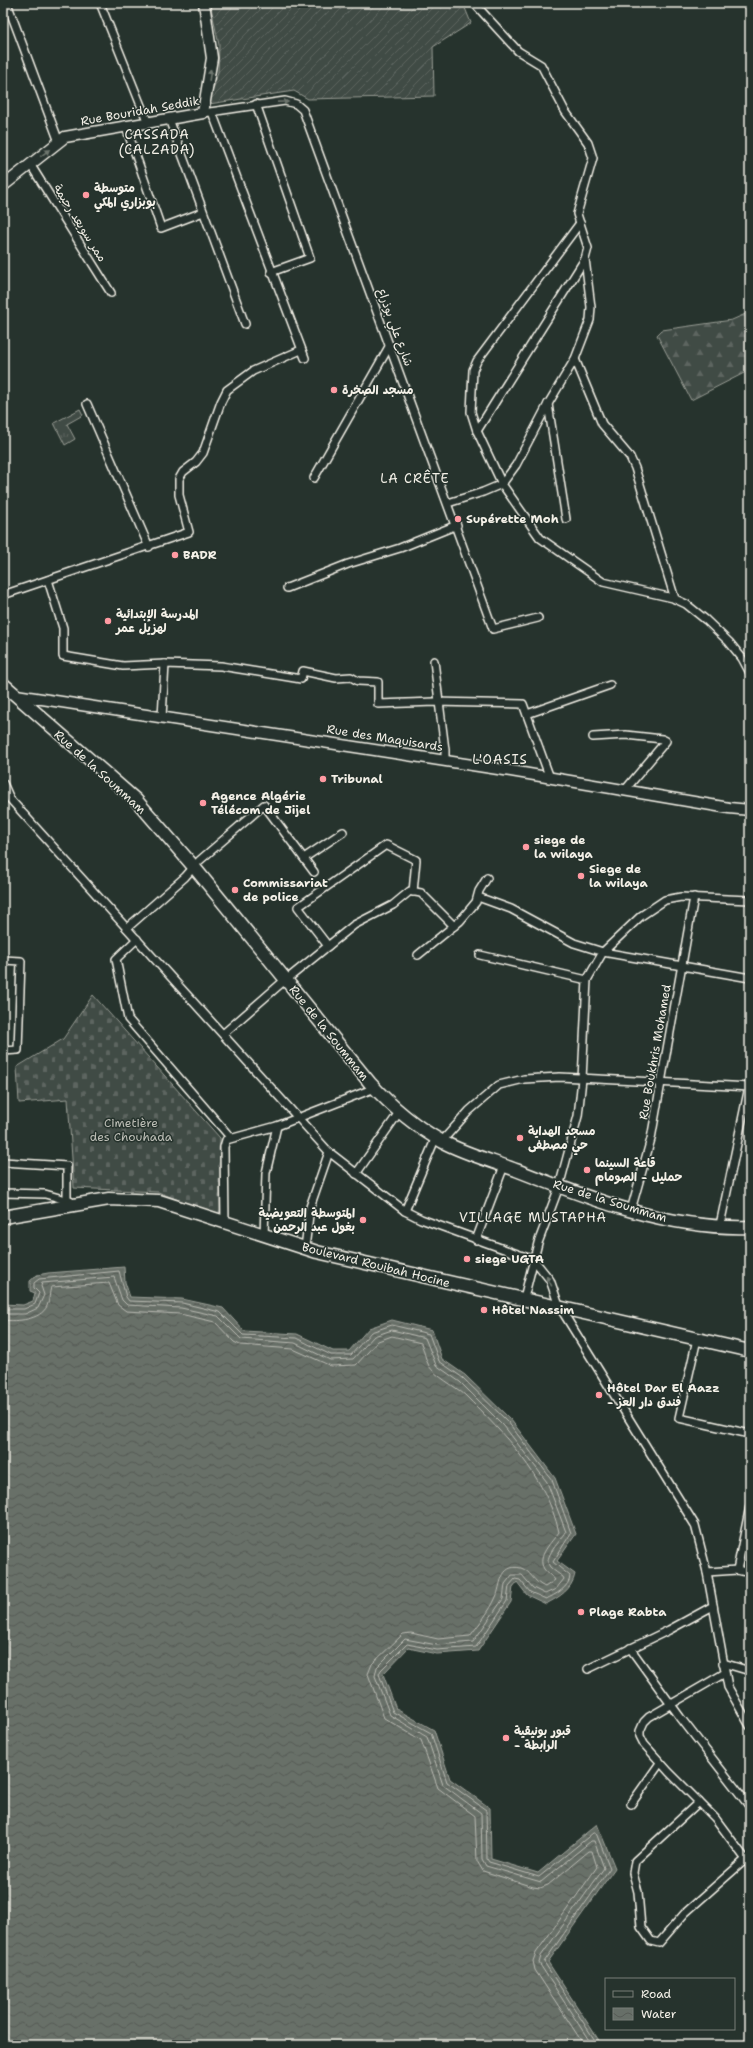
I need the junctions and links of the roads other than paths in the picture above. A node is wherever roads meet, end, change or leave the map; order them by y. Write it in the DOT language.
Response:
graph roads {
  1 [pos="7,3"];
  2 [pos="100,3"];
  3 [pos="204,3"];
  4 [pos="474,3"];
  5 [pos="256,104"];
  6 [pos="296,104"];
  7 [pos="207,113"];
  8 [pos="169,119"];
  9 [pos="148,123"];
  10 [pos="126,127"];
  11 [pos="60,142"];
  12 [pos="30,164"];
  13 [pos="3,186"];
  14 [pos="203,212"];
  15 [pos="580,222"];
  16 [pos="585,259"];
  17 [pos="271,272"];
  18 [pos="111,293"];
  19 [pos="245,324"];
  20 [pos="390,345"];
  21 [pos="301,350"];
  22 [pos="305,358"];
  23 [pos="575,359"];
  24 [pos="87,404"];
  25 [pos="548,404"];
  26 [pos="477,431"];
  27 [pos="314,478"];
  28 [pos="502,484"];
  29 [pos="448,503"];
  30 [pos="566,519"];
  31 [pos="456,525"];
  32 [pos="149,547"];
  33 [pos="48,580"];
  34 [pos="287,588"];
  35 [pos="3,595"];
  36 [pos="675,599"];
  37 [pos="538,618"];
  38 [pos="434,661"];
  39 [pos="165,664"];
  40 [pos="750,672"];
  41 [pos="3,684"];
  42 [pos="610,685"];
  43 [pos="16,695"];
  44 [pos="440,702"];
  45 [pos="527,714"];
  46 [pos="162,717"];
  47 [pos="594,737"];
  48 [pos="445,761"];
  49 [pos="550,778"];
  50 [pos="3,783"];
  51 [pos="624,790"];
  52 [pos="750,810"];
  53 [pos="343,832"];
  54 [pos="304,858"];
  55 [pos="194,867"];
  56 [pos="314,872"];
  57 [pos="487,878"];
  58 [pos="413,892"];
  59 [pos="478,897"];
  60 [pos="694,897"];
  61 [pos="750,900"];
  62 [pos="454,926"];
  63 [pos="127,928"];
  64 [pos="137,939"];
  65 [pos="328,946"];
  66 [pos="603,952"];
  67 [pos="418,955"];
  68 [pos="480,955"];
  69 [pos="3,960"];
  70 [pos="682,966"];
  71 [pos="750,978"];
  72 [pos="286,980"];
  73 [pos="587,980"];
  74 [pos="223,1034"];
  75 [pos="3,1051"];
  76 [pos="582,1078"];
  77 [pos="661,1082"];
  78 [pos="750,1085"];
  79 [pos="375,1088"];
  80 [pos="400,1111"];
  81 [pos="300,1118"];
  82 [pos="277,1126"];
  83 [pos="231,1138"];
  84 [pos="439,1139"];
  85 [pos="329,1152"];
  86 [pos="3,1162"];
  87 [pos="504,1166"];
  88 [pos="356,1174"];
  89 [pos="560,1187"];
  90 [pos="3,1193"];
  91 [pos="72,1202"];
  92 [pos="631,1210"];
  93 [pos="406,1211"];
  94 [pos="3,1217"];
  95 [pos="225,1223"];
  96 [pos="720,1225"];
  97 [pos="750,1226"];
  98 [pos="264,1236"];
  99 [pos="476,1240"];
  100 [pos="305,1248"];
  101 [pos="534,1260"];
  102 [pos="524,1298"];
  103 [pos="559,1306"];
  104 [pos="697,1338"];
  105 [pos="750,1351"];
  106 [pos="750,1434"];
  107 [pos="750,1506"];
  108 [pos="737,1570"];
  109 [pos="707,1572"];
  110 [pos="750,1573"];
  111 [pos="713,1606"];
  112 [pos="630,1648"];
  113 [pos="723,1663"];
  114 [pos="588,1669"];
  115 [pos="750,1671"];
  116 [pos="725,1673"];
  117 [pos="671,1705"];
  118 [pos="750,1726"];
  119 [pos="660,1763"];
  120 [pos="700,1802"];
  121 [pos="632,1804"];
  122 [pos="750,1807"];
  123 [pos="748,1862"];
  1 -- 11 [label="street"];
  2 -- 9 [label="street"];
  7 -- 3 [label="main road, one-way"];
  4 -- 15 [label="street"];
  5 -- 6 [label="street, Rue Bouridah Seddik, one-way"];
  5 -- 7 [label="street, Rue Bouridah Seddik"];
  5 -- 17 [label="street"];
  6 -- 20 [label="street, شارع علي بوذراع"];
  7 -- 8 [label="main road, Rue Bouridah Seddik"];
  7 -- 17 [label="street"];
  8 -- 9 [label="main road, Rue Bouridah Seddik"];
  8 -- 14 [label="street"];
  9 -- 10 [label="main road, Rue Bouridah Seddik"];
  10 -- 11 [label="main road, Rue Bouridah Seddik"];
  10 -- 14 [label="street"];
  12 -- 11 [label="main road, Rue Bouridah Seddik, one-way"];
  12 -- 13 [label="main road, Rue Bouridah Seddik"];
  12 -- 18 [label="street, ممر سويعد رحيمة"];
  14 -- 19 [label="street"];
  15 -- 16 [label="street"];
  15 -- 26 [label="street"];
  16 -- 23 [label="street"];
  16 -- 26 [label="street"];
  17 -- 21 [label="street"];
  20 -- 27 [label="street"];
  20 -- 29 [label="street, شارع علي بوذراع"];
  21 -- 22 [label="street"];
  21 -- 32 [label="street"];
  23 -- 25 [label="street"];
  23 -- 36 [label="street"];
  24 -- 32 [label="street"];
  25 -- 28 [label="street"];
  25 -- 30 [label="street"];
  26 -- 28 [label="street"];
  28 -- 29 [label="street"];
  28 -- 36 [label="street"];
  29 -- 31 [label="street, شارع علي بوذراع"];
  31 -- 34 [label="street"];
  31 -- 37 [label="street, شارع علي بوذراع"];
  32 -- 33 [label="street"];
  33 -- 35 [label="street"];
  33 -- 39 [label="street"];
  36 -- 40 [label="street"];
  38 -- 44 [label="street"];
  39 -- 44 [label="street"];
  39 -- 46 [label="street"];
  41 -- 43 [label="main road, Rue de la Soummam"];
  42 -- 45 [label="street"];
  43 -- 46 [label="main road, Rue des Maquisards"];
  43 -- 55 [label="main road, Rue de la Soummam"];
  44 -- 45 [label="street"];
  44 -- 48 [label="street"];
  45 -- 49 [label="street"];
  46 -- 48 [label="main road, Rue des Maquisards"];
  47 -- 51 [label="street"];
  48 -- 49 [label="main road, Rue des Maquisards"];
  49 -- 51 [label="main road, Rue des Maquisards"];
  50 -- 63 [label="street"];
  51 -- 52 [label="main road, Rue des Maquisards"];
  53 -- 54 [label="street"];
  54 -- 55 [label="street"];
  54 -- 56 [label="street"];
  55 -- 63 [label="street"];
  55 -- 72 [label="main road, Rue de la Soummam"];
  57 -- 59 [label="street"];
  58 -- 62 [label="street"];
  58 -- 65 [label="street"];
  58 -- 65 [label="street"];
  59 -- 62 [label="street"];
  59 -- 66 [label="street"];
  60 -- 61 [label="street"];
  60 -- 66 [label="street"];
  60 -- 70 [label="street, Rue Boukhris Mohamed"];
  62 -- 67 [label="street"];
  63 -- 64 [label="street"];
  64 -- 74 [label="street"];
  64 -- 83 [label="street"];
  65 -- 72 [label="street"];
  66 -- 70 [label="street"];
  66 -- 73 [label="street"];
  68 -- 73 [label="street"];
  69 -- 75 [label="street"];
  70 -- 71 [label="street"];
  70 -- 77 [label="street, Rue Boukhris Mohamed"];
  72 -- 74 [label="street"];
  72 -- 79 [label="main road, Rue de la Soummam"];
  73 -- 76 [label="street"];
  74 -- 81 [label="street"];
  76 -- 77 [label="street"];
  76 -- 84 [label="street"];
  76 -- 89 [label="street"];
  77 -- 78 [label="street"];
  77 -- 92 [label="street, Rue Boukhris Mohamed"];
  78 -- 96 [label="street"];
  79 -- 80 [label="main road, Rue de la Soummam"];
  79 -- 81 [label="street"];
  80 -- 84 [label="main road, Rue de la Soummam"];
  80 -- 88 [label="street"];
  81 -- 82 [label="street"];
  81 -- 85 [label="street"];
  82 -- 83 [label="street"];
  82 -- 98 [label="street"];
  83 -- 95 [label="street"];
  84 -- 87 [label="main road, Rue de la Soummam"];
  84 -- 93 [label="street"];
  85 -- 88 [label="street"];
  85 -- 100 [label="street"];
  86 -- 91 [label="street"];
  87 -- 89 [label="main road, Rue de la Soummam"];
  87 -- 99 [label="street"];
  88 -- 93 [label="street"];
  89 -- 92 [label="main road, Rue de la Soummam"];
  89 -- 101 [label="street"];
  90 -- 91 [label="street"];
  91 -- 94 [label="main road, Boulevard Rouibah Hocine"];
  91 -- 95 [label="main road, Boulevard Rouibah Hocine"];
  92 -- 96 [label="main road, Rue de la Soummam"];
  93 -- 99 [label="street"];
  95 -- 98 [label="main road, Boulevard Rouibah Hocine"];
  96 -- 97 [label="main road, Rue de la Soummam"];
  98 -- 100 [label="main road, Boulevard Rouibah Hocine"];
  99 -- 101 [label="street"];
  100 -- 102 [label="main road, Boulevard Rouibah Hocine"];
  101 -- 102 [label="street"];
  103 -- 101 [label="street, one-way"];
  102 -- 103 [label="main road, Boulevard Rouibah Hocine"];
  103 -- 104 [label="main road, Boulevard Rouibah Hocine"];
  103 -- 109 [label="street"];
  104 -- 105 [label="main road, Boulevard Rouibah Hocine"];
  104 -- 106 [label="street"];
  107 -- 108 [label="street"];
  108 -- 109 [label="street"];
  108 -- 110 [label="street"];
  109 -- 111 [label="street"];
  111 -- 112 [label="street"];
  111 -- 113 [label="street"];
  112 -- 114 [label="street"];
  112 -- 117 [label="street"];
  113 -- 115 [label="street"];
  113 -- 116 [label="street"];
  116 -- 117 [label="street"];
  116 -- 118 [label="street"];
  117 -- 119 [label="street"];
  117 -- 122 [label="street"];
  119 -- 120 [label="street"];
  119 -- 121 [label="street"];
  120 -- 123 [label="street"];
  120 -- 123 [label="street"];
}
